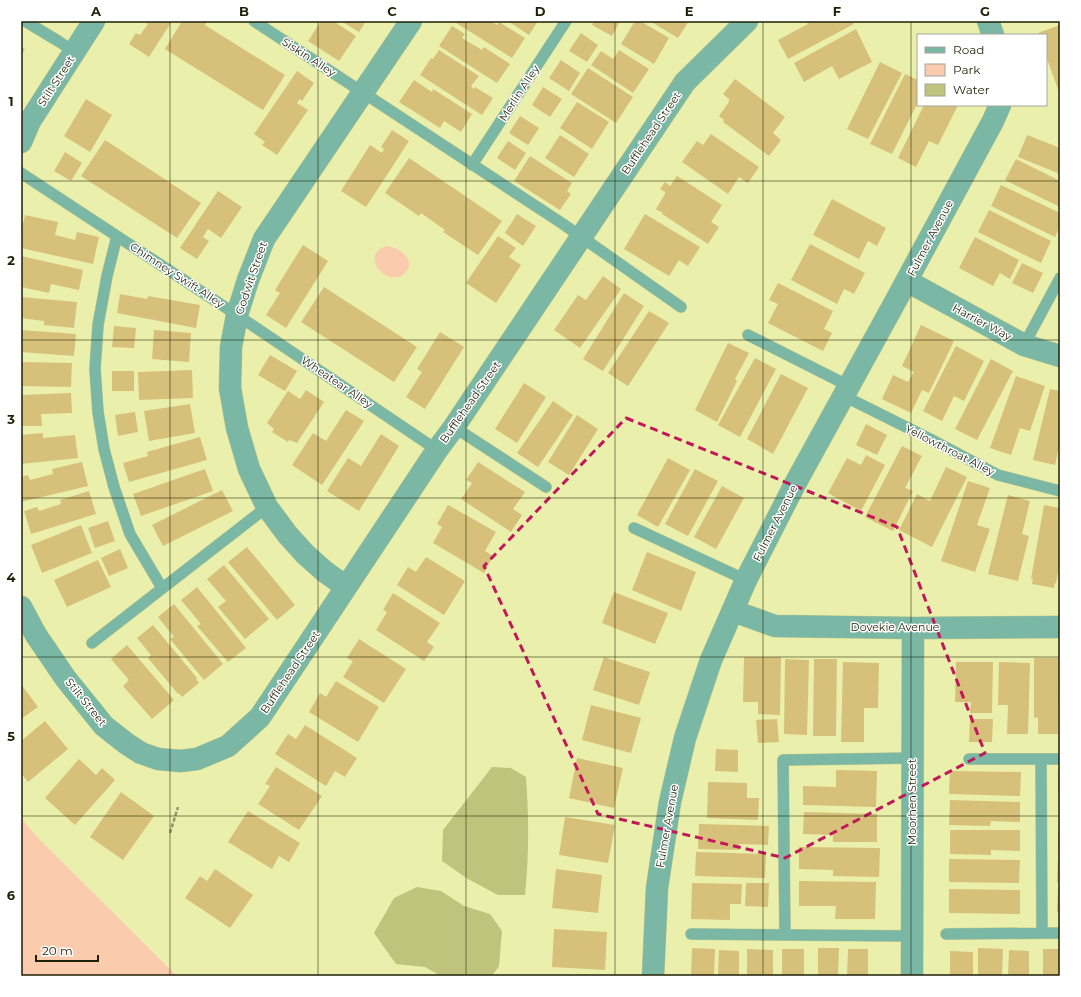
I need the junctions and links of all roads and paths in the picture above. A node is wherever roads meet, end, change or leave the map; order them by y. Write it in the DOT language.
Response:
graph roads {
  1 [pos="25,21"];
  2 [pos="94,21"];
  3 [pos="255,21"];
  4 [pos="411,21"];
  5 [pos="566,21"];
  6 [pos="988,21"];
  7 [pos="743,22"];
  8 [pos="993,34"];
  9 [pos="75,52"];
  10 [pos="362,92"];
  11 [pos="1000,106"];
  12 [pos="21,142"];
  13 [pos="472,165"];
  14 [pos="21,173"];
  15 [pos="117,236"];
  16 [pos="581,237"];
  17 [pos="1060,278"];
  18 [pos="907,281"];
  19 [pos="681,307"];
  20 [pos="238,315"];
  21 [pos="748,335"];
  22 [pos="1024,345"];
  23 [pos="1060,356"];
  24 [pos="847,391"];
  25 [pos="454,427"];
  26 [pos="437,450"];
  27 [pos="546,488"];
  28 [pos="1060,491"];
  29 [pos="267,507"];
  30 [pos="634,528"];
  31 [pos="746,580"];
  32 [pos="346,587"];
  33 [pos="162,588"];
  34 [pos="21,607"];
  35 [pos="733,611"];
  36 [pos="1060,627"];
  37 [pos="913,628"];
  38 [pos="92,643"];
  39 [pos="912,758"];
  40 [pos="968,759"];
  41 [pos="1041,759"];
  42 [pos="1060,759"];
  43 [pos="180,761"];
  44 [pos="178,807"];
  45 [pos="170,833"];
  46 [pos="1042,933"];
  47 [pos="1060,933"];
  48 [pos="691,934"];
  49 [pos="946,934"];
  50 [pos="784,935"];
  51 [pos="912,936"];
  52 [pos="653,976"];
  53 [pos="912,976"];
  1 -- 9 [label="lane"];
  2 -- 9 [label="street, Stilt Street"];
  3 -- 10 [label="lane, Siskin Alley"];
  4 -- 10 [label="street, Godwit Street"];
  5 -- 13 [label="lane, Merlin Alley"];
  6 -- 8 [label="street"];
  7 -- 16 [label="street, Bufflehead Street"];
  9 -- 12 [label="street, Stilt Street"];
  10 -- 13 [label="lane"];
  10 -- 20 [label="street, Godwit Street"];
  11 -- 18 [label="street, Fulmer Avenue"];
  13 -- 16 [label="lane"];
  14 -- 15 [label="lane, Chimney Swift Alley"];
  15 -- 20 [label="lane, Chimney Swift Alley"];
  15 -- 33 [label="lane, Chimney Swift Alley"];
  16 -- 19 [label="lane"];
  16 -- 25 [label="street, Bufflehead Street"];
  17 -- 22 [label="lane"];
  18 -- 22 [label="street, Harrier Way"];
  18 -- 24 [label="street, Fulmer Avenue"];
  20 -- 26 [label="lane, Wheatear Alley"];
  20 -- 29 [label="street, Godwit Street"];
  21 -- 24 [label="lane, Yellowthroat Alley"];
  22 -- 23 [label="street, Harrier Way"];
  24 -- 28 [label="lane, Yellowthroat Alley"];
  24 -- 31 [label="street, Fulmer Avenue"];
  25 -- 26 [label="street, Bufflehead Street"];
  25 -- 27 [label="lane"];
  26 -- 32 [label="street, Bufflehead Street"];
  29 -- 32 [label="street, Godwit Street"];
  29 -- 33 [label="lane"];
  30 -- 31 [label="lane"];
  31 -- 35 [label="street, Fulmer Avenue"];
  32 -- 43 [label="street, Bufflehead Street"];
  33 -- 38 [label="lane"];
  34 -- 43 [label="street, Stilt Street"];
  35 -- 37 [label="street, Dovekie Avenue"];
  35 -- 52 [label="street, Fulmer Avenue"];
  36 -- 37 [label="street, Dovekie Avenue"];
  37 -- 39 [label="street, Moorhen Street"];
  39 -- 50 [label="lane"];
  39 -- 51 [label="street, Moorhen Street"];
  40 -- 41 [label="lane"];
  41 -- 42 [label="lane"];
  41 -- 46 [label="lane"];
  44 -- 45 [label="path"];
  46 -- 47 [label="lane"];
  46 -- 49 [label="lane"];
  48 -- 50 [label="lane"];
  50 -- 51 [label="lane"];
  51 -- 53 [label="street, Moorhen Street"];
}
